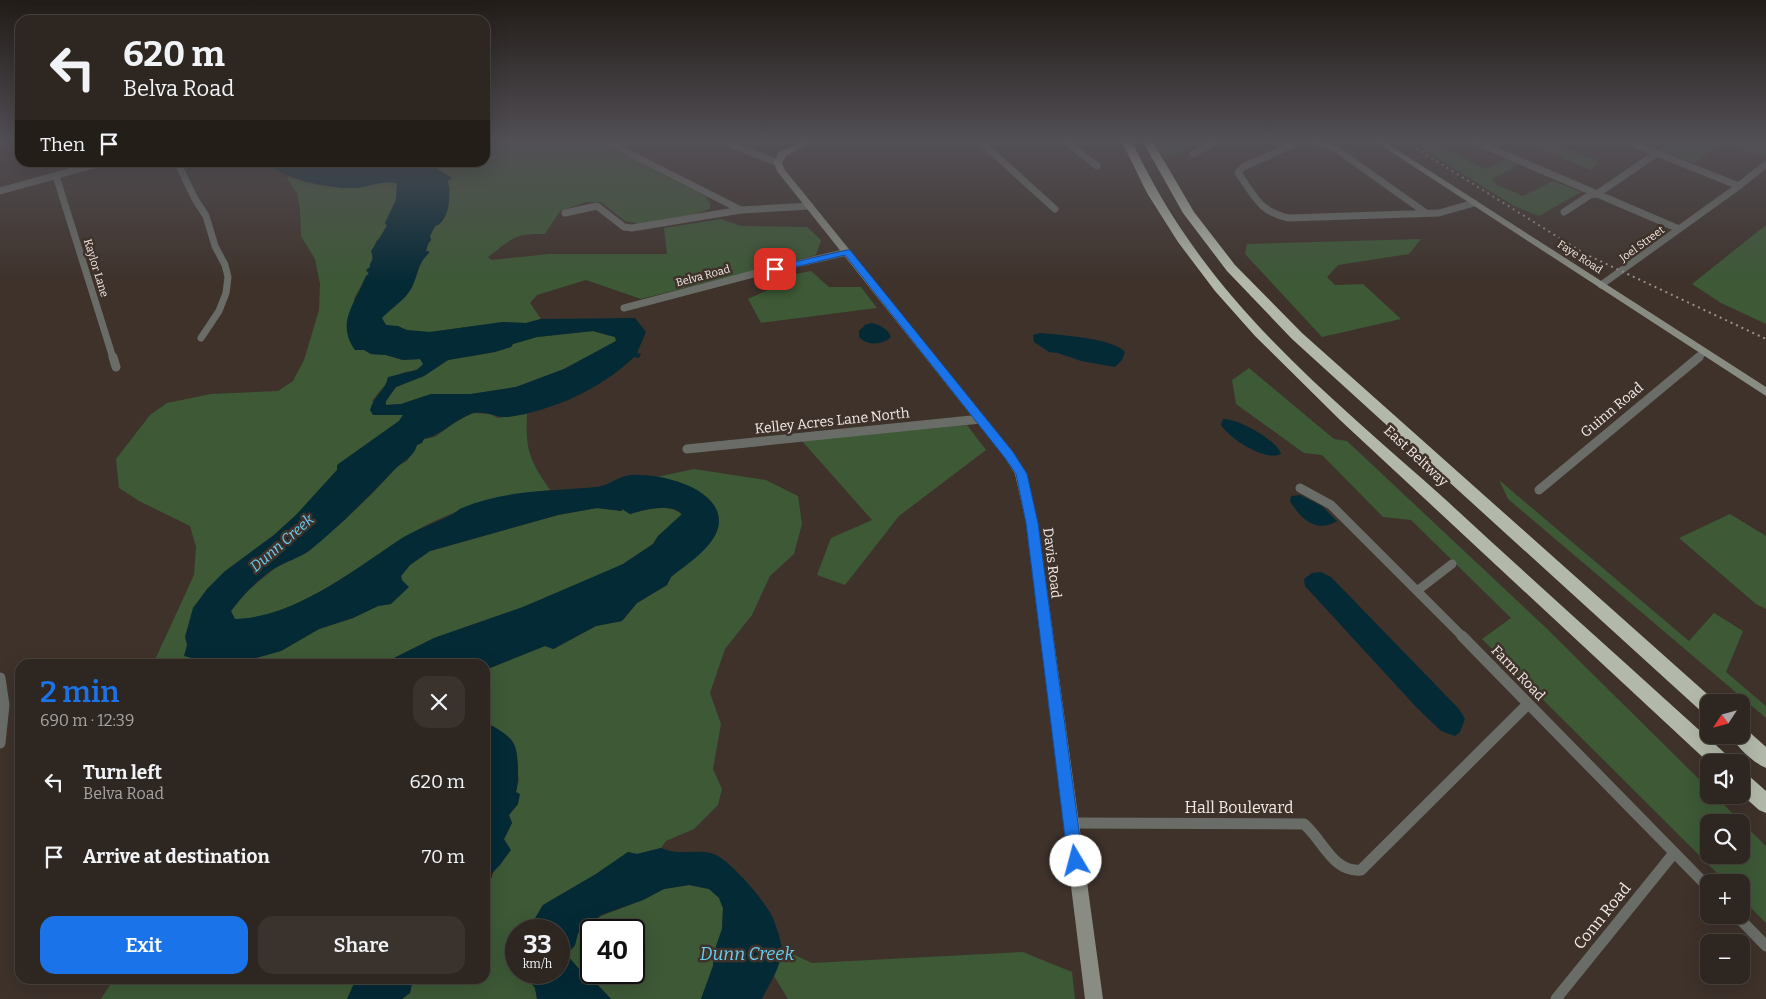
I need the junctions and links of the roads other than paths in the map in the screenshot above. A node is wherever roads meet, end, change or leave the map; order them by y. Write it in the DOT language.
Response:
graph roads {
  1 [pos="60,189"];
  2 [pos="190,189"];
  3 [pos="699,189"];
  4 [pos="796,189"];
  5 [pos="1032,189"];
  6 [pos="1150,189"];
  7 [pos="1175,189"];
  8 [pos="1249,189"];
  9 [pos="1394,189"];
  10 [pos="1452,189"];
  11 [pos="1584,189"];
  12 [pos="1605,189"];
  13 [pos="1735,189"];
  14 [pos="1597,194"];
  15 [pos="1474,203"];
  16 [pos="810,206"];
  17 [pos="1055,209"];
  18 [pos="741,210"];
  19 [pos="1564,212"];
  20 [pos="565,213"];
  21 [pos="1426,214"];
  22 [pos="1679,229"];
  23 [pos="847,252"];
  24 [pos="1601,285"];
  25 [pos="624,308"];
  26 [pos="201,338"];
  27 [pos="1704,352"];
  28 [pos="116,367"];
  29 [pos="1766,392"];
  30 [pos="981,419"];
  31 [pos="687,449"];
  32 [pos="1300,488"];
  33 [pos="1539,490"];
  34 [pos="1452,564"];
  35 [pos="1417,591"];
  36 [pos="0,678"];
  37 [pos="1700,699"];
  38 [pos="1527,704"];
  39 [pos="0,743"];
  40 [pos="1750,744"];
  41 [pos="1712,754"];
  42 [pos="1766,758"];
  43 [pos="1750,789"];
  44 [pos="1766,804"];
  45 [pos="1070,823"];
  46 [pos="1674,852"];
  47 [pos="1700,879"];
  48 [pos="1745,924"];
  49 [pos="1766,946"];
  50 [pos="1094,999"];
  51 [pos="1556,999"];
  1 -- 28 [label="street, Kaylor Lane"];
  2 -- 26 [label="street"];
  3 -- 18 [label="street"];
  4 -- 16 [label="street, Davis Road"];
  5 -- 17 [label="street"];
  6 -- 41 [label="highway, East Beltway"];
  7 -- 37 [label="highway, East Beltway"];
  8 -- 21 [label="street"];
  9 -- 21 [label="street"];
  10 -- 15 [label="street, Faye Road"];
  11 -- 14 [label="street"];
  12 -- 14 [label="street"];
  13 -- 22 [label="street, Joel Street"];
  14 -- 19 [label="street"];
  14 -- 22 [label="street"];
  15 -- 21 [label="street"];
  15 -- 24 [label="street, Faye Road"];
  16 -- 18 [label="street"];
  16 -- 23 [label="street, Davis Road"];
  18 -- 20 [label="street"];
  22 -- 24 [label="street, Joel Street"];
  23 -- 25 [label="street, Belva Road"];
  23 -- 30 [label="street, Davis Road"];
  24 -- 27 [label="street, Faye Road"];
  27 -- 29 [label="street, Faye Road"];
  27 -- 33 [label="street, Guinn Road"];
  30 -- 31 [label="street, Kelley Acres Lane North"];
  30 -- 45 [label="street, Davis Road"];
  32 -- 35 [label="street, Farm Road"];
  34 -- 35 [label="street"];
  35 -- 38 [label="street, Farm Road"];
  36 -- 39 [label="street"];
  38 -- 45 [label="street, Hall Boulevard"];
  38 -- 46 [label="street, Farm Road"];
  40 -- 42 [label="highway"];
  43 -- 44 [label="highway"];
  45 -- 50 [label="street, Davis Road"];
  46 -- 47 [label="street, Farm Road"];
  46 -- 51 [label="street, Conn Road"];
  48 -- 49 [label="street"];
}
